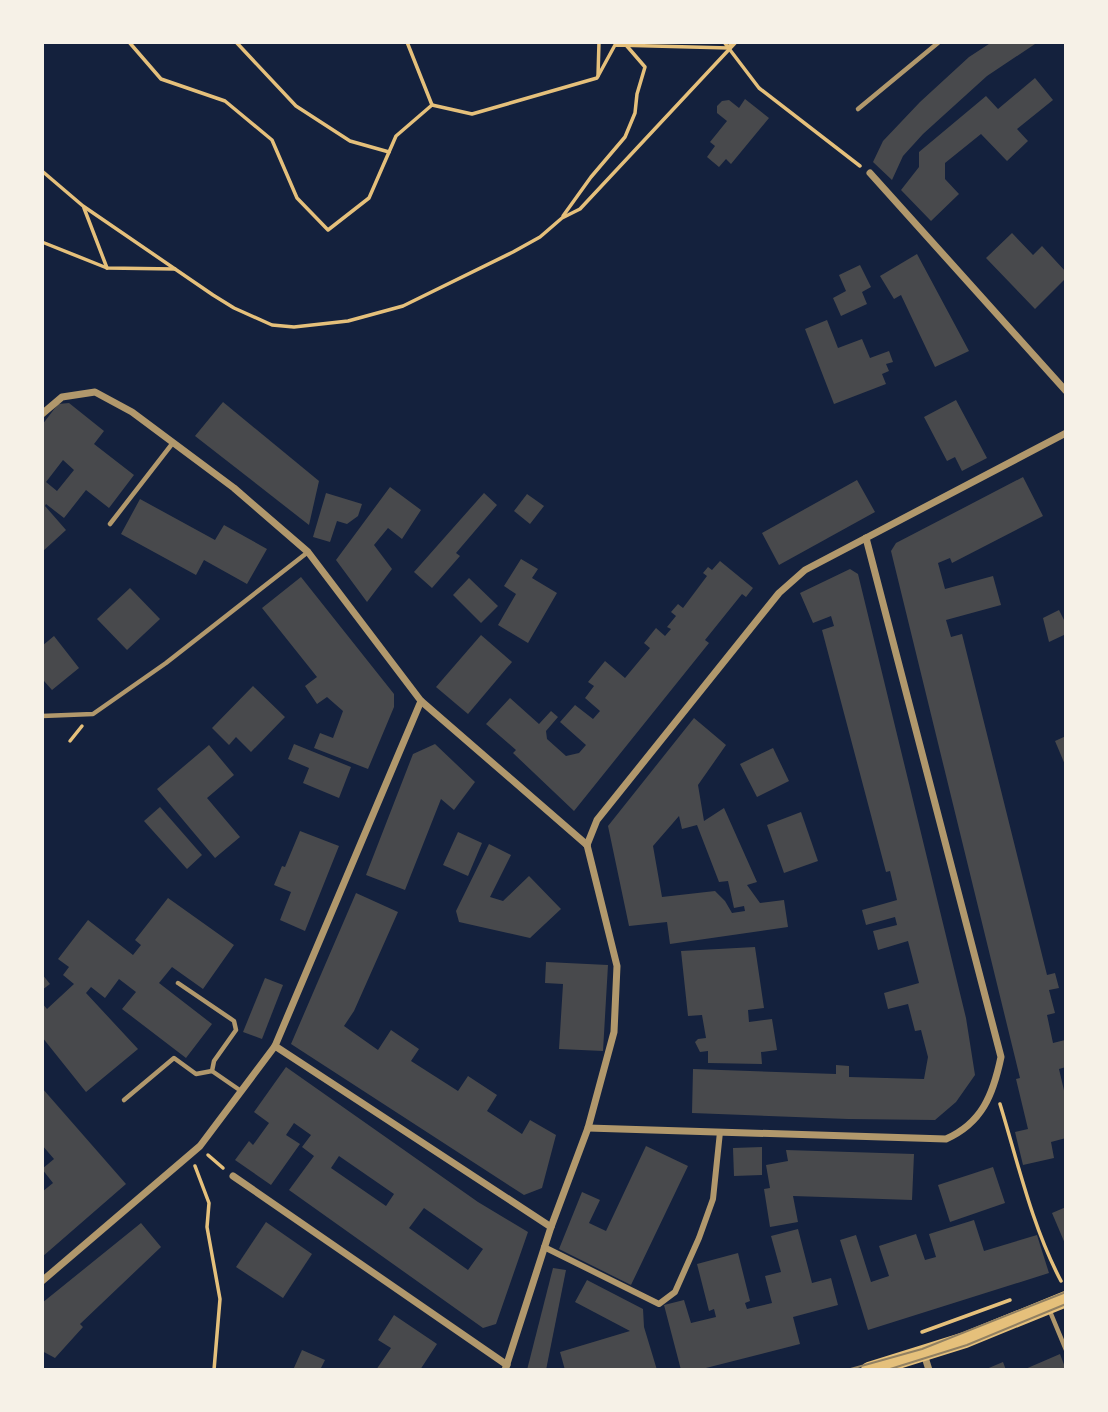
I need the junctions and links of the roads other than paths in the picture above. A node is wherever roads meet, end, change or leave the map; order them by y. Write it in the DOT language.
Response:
graph roads {
  1 [pos="939,42"];
  2 [pos="858,109"];
  3 [pos="870,173"];
  4 [pos="1066,391"];
  5 [pos="42,414"];
  6 [pos="1066,433"];
  7 [pos="172,444"];
  8 [pos="110,524"];
  9 [pos="866,538"];
  10 [pos="308,552"];
  11 [pos="421,701"];
  12 [pos="42,716"];
  13 [pos="587,845"];
  14 [pos="178,983"];
  15 [pos="275,1046"];
  16 [pos="212,1071"];
  17 [pos="241,1091"];
  18 [pos="124,1100"];
  19 [pos="588,1128"];
  20 [pos="720,1132"];
  21 [pos="233,1177"];
  22 [pos="551,1227"];
  23 [pos="544,1247"];
  24 [pos="42,1281"];
  25 [pos="1066,1299"];
  26 [pos="1048,1307"];
  27 [pos="1066,1350"];
  28 [pos="927,1362"];
  29 [pos="506,1368"];
  30 [pos="869,1370"];
  1 -- 2 [label="lane"];
  3 -- 4 [label="street"];
  5 -- 7 [label="street"];
  6 -- 9 [label="street"];
  7 -- 8 [label="lane"];
  7 -- 10 [label="street"];
  9 -- 13 [label="street"];
  9 -- 20 [label="street"];
  10 -- 11 [label="street"];
  10 -- 12 [label="lane"];
  11 -- 13 [label="street"];
  11 -- 15 [label="street"];
  13 -- 19 [label="street"];
  14 -- 16 [label="lane"];
  15 -- 17 [label="street"];
  15 -- 22 [label="street"];
  16 -- 17 [label="lane"];
  16 -- 18 [label="lane"];
  17 -- 24 [label="street"];
  19 -- 20 [label="street"];
  19 -- 22 [label="street"];
  20 -- 23 [label="street"];
  21 -- 29 [label="street"];
  22 -- 23 [label="street"];
  23 -- 29 [label="street"];
  25 -- 26 [label="main road"];
  26 -- 27 [label="lane"];
  26 -- 28 [label="main road"];
  28 -- 30 [label="main road"];
}
